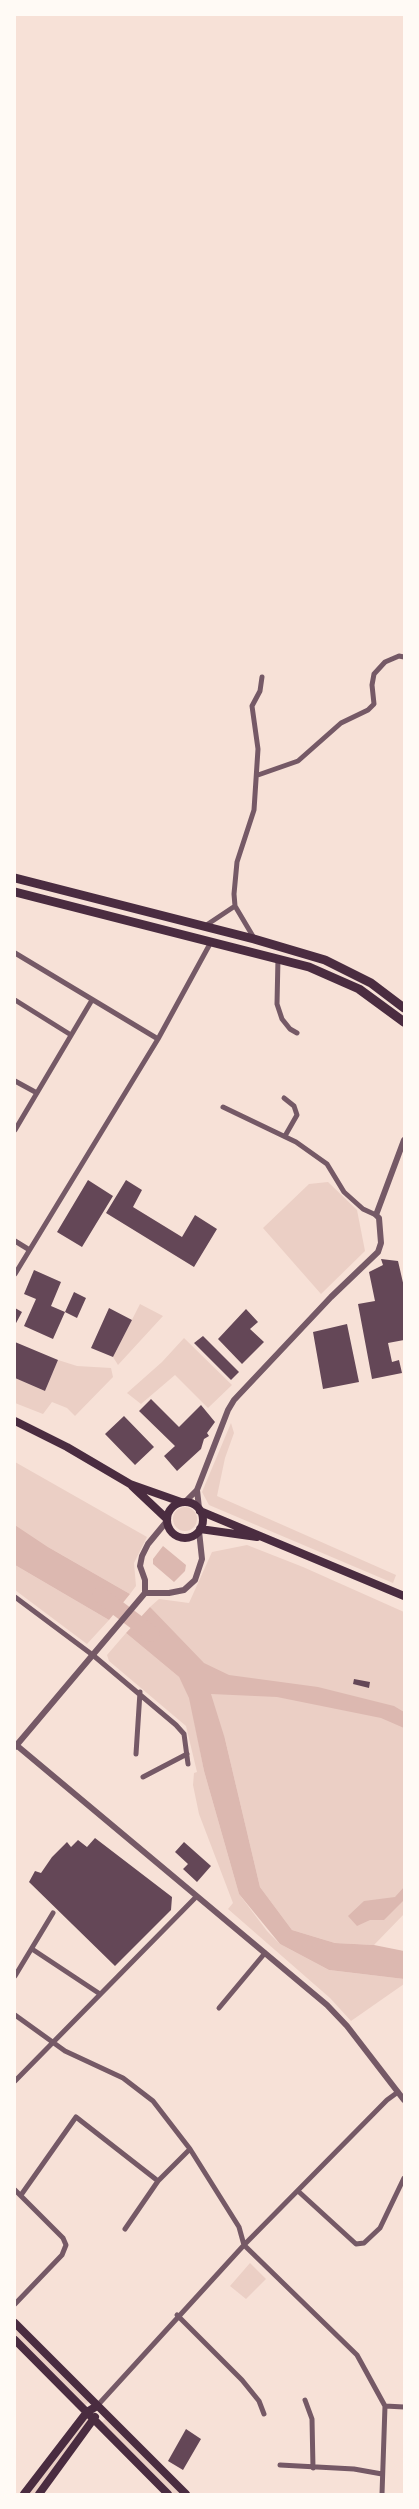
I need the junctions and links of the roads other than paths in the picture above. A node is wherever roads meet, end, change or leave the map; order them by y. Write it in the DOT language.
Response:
graph roads {
  1 [pos="404,657"];
  2 [pos="262,677"];
  3 [pos="258,775"];
  4 [pos="15,878"];
  5 [pos="15,892"];
  6 [pos="235,906"];
  7 [pos="205,926"];
  8 [pos="254,939"];
  9 [pos="211,942"];
  10 [pos="15,953"];
  11 [pos="278,958"];
  12 [pos="15,1000"];
  13 [pos="92,1000"];
  14 [pos="404,1008"];
  15 [pos="404,1022"];
  16 [pos="297,1033"];
  17 [pos="71,1036"];
  18 [pos="158,1039"];
  19 [pos="15,1081"];
  20 [pos="36,1094"];
  21 [pos="284,1098"];
  22 [pos="222,1107"];
  23 [pos="15,1130"];
  24 [pos="285,1136"];
  25 [pos="404,1140"];
  26 [pos="376,1215"];
  27 [pos="15,1241"];
  28 [pos="28,1249"];
  29 [pos="15,1274"];
  30 [pos="15,1421"];
  31 [pos="130,1484"];
  32 [pos="197,1490"];
  33 [pos="183,1502"];
  34 [pos="200,1510"];
  35 [pos="167,1520"];
  36 [pos="200,1530"];
  37 [pos="271,1540"];
  38 [pos="145,1593"];
  39 [pos="404,1596"];
  40 [pos="15,1597"];
  41 [pos="94,1656"];
  42 [pos="140,1692"];
  43 [pos="15,1745"];
  44 [pos="136,1754"];
  45 [pos="187,1754"];
  46 [pos="188,1764"];
  47 [pos="143,1777"];
  48 [pos="196,1896"];
  49 [pos="53,1914"];
  50 [pos="32,1949"];
  51 [pos="264,1953"];
  52 [pos="15,1976"];
  53 [pos="100,1994"];
  54 [pos="219,2008"];
  55 [pos="15,2015"];
  56 [pos="53,2041"];
  57 [pos="15,2081"];
  58 [pos="398,2092"];
  59 [pos="404,2100"];
  60 [pos="190,2148"];
  61 [pos="404,2178"];
  62 [pos="158,2182"];
  63 [pos="15,2190"];
  64 [pos="298,2191"];
  65 [pos="21,2196"];
  66 [pos="126,2229"];
  67 [pos="244,2245"];
  68 [pos="15,2304"];
  69 [pos="177,2316"];
  70 [pos="15,2323"];
  71 [pos="15,2340"];
  72 [pos="305,2400"];
  73 [pos="98,2406"];
  74 [pos="385,2406"];
  75 [pos="404,2407"];
  76 [pos="87,2412"];
  77 [pos="264,2414"];
  78 [pos="94,2420"];
  79 [pos="280,2465"];
  80 [pos="313,2468"];
  81 [pos="382,2474"];
  82 [pos="24,2494"];
  83 [pos="40,2494"];
  84 [pos="168,2494"];
  85 [pos="186,2494"];
  86 [pos="382,2494"];
  1 -- 3 [label="street"];
  2 -- 3 [label="street"];
  3 -- 6 [label="street"];
  4 -- 7 [label="highway"];
  5 -- 9 [label="highway"];
  6 -- 7 [label="street"];
  6 -- 8 [label="street"];
  7 -- 8 [label="highway"];
  8 -- 14 [label="highway"];
  9 -- 11 [label="highway"];
  9 -- 18 [label="street"];
  10 -- 13 [label="street"];
  11 -- 15 [label="highway"];
  11 -- 16 [label="street"];
  12 -- 17 [label="street"];
  13 -- 17 [label="street"];
  13 -- 18 [label="street"];
  17 -- 20 [label="street"];
  18 -- 28 [label="street"];
  19 -- 20 [label="street"];
  20 -- 23 [label="street"];
  21 -- 24 [label="street"];
  22 -- 24 [label="street"];
  24 -- 26 [label="street"];
  25 -- 26 [label="street"];
  26 -- 32 [label="street"];
  27 -- 28 [label="street"];
  28 -- 29 [label="street"];
  30 -- 31 [label="main road"];
  31 -- 33 [label="main road"];
  31 -- 35 [label="main road"];
  32 -- 33 [label="street"];
  32 -- 34 [label="street"];
  33 -- 34 [label="main road"];
  33 -- 35 [label="main road"];
  34 -- 36 [label="main road"];
  34 -- 37 [label="main road"];
  35 -- 36 [label="main road"];
  35 -- 38 [label="street"];
  36 -- 37 [label="main road"];
  36 -- 38 [label="street"];
  37 -- 39 [label="main road"];
  38 -- 41 [label="street"];
  40 -- 41 [label="street"];
  41 -- 42 [label="street"];
  41 -- 43 [label="street"];
  42 -- 44 [label="street"];
  42 -- 45 [label="street"];
  43 -- 48 [label="street"];
  45 -- 46 [label="street"];
  45 -- 47 [label="street"];
  48 -- 51 [label="street"];
  48 -- 53 [label="street"];
  49 -- 50 [label="street"];
  50 -- 52 [label="street"];
  50 -- 53 [label="street"];
  51 -- 54 [label="street"];
  51 -- 58 [label="street"];
  53 -- 56 [label="street"];
  55 -- 56 [label="street"];
  56 -- 57 [label="street"];
  56 -- 60 [label="street"];
  58 -- 59 [label="street"];
  58 -- 64 [label="street"];
  60 -- 62 [label="street"];
  60 -- 67 [label="street"];
  61 -- 64 [label="street"];
  62 -- 65 [label="street"];
  62 -- 66 [label="street"];
  63 -- 65 [label="street"];
  64 -- 67 [label="street"];
  65 -- 68 [label="street"];
  67 -- 69 [label="street"];
  67 -- 74 [label="street"];
  69 -- 73 [label="street"];
  69 -- 77 [label="street"];
  70 -- 73 [label="main road"];
  71 -- 76 [label="main road"];
  72 -- 80 [label="street"];
  73 -- 76 [label="main road"];
  73 -- 78 [label="main road"];
  73 -- 85 [label="main road"];
  74 -- 75 [label="street"];
  74 -- 81 [label="street"];
  76 -- 78 [label="main road"];
  76 -- 82 [label="main road"];
  78 -- 83 [label="main road"];
  78 -- 84 [label="main road"];
  79 -- 80 [label="street"];
  80 -- 81 [label="street"];
  81 -- 86 [label="street"];
}
